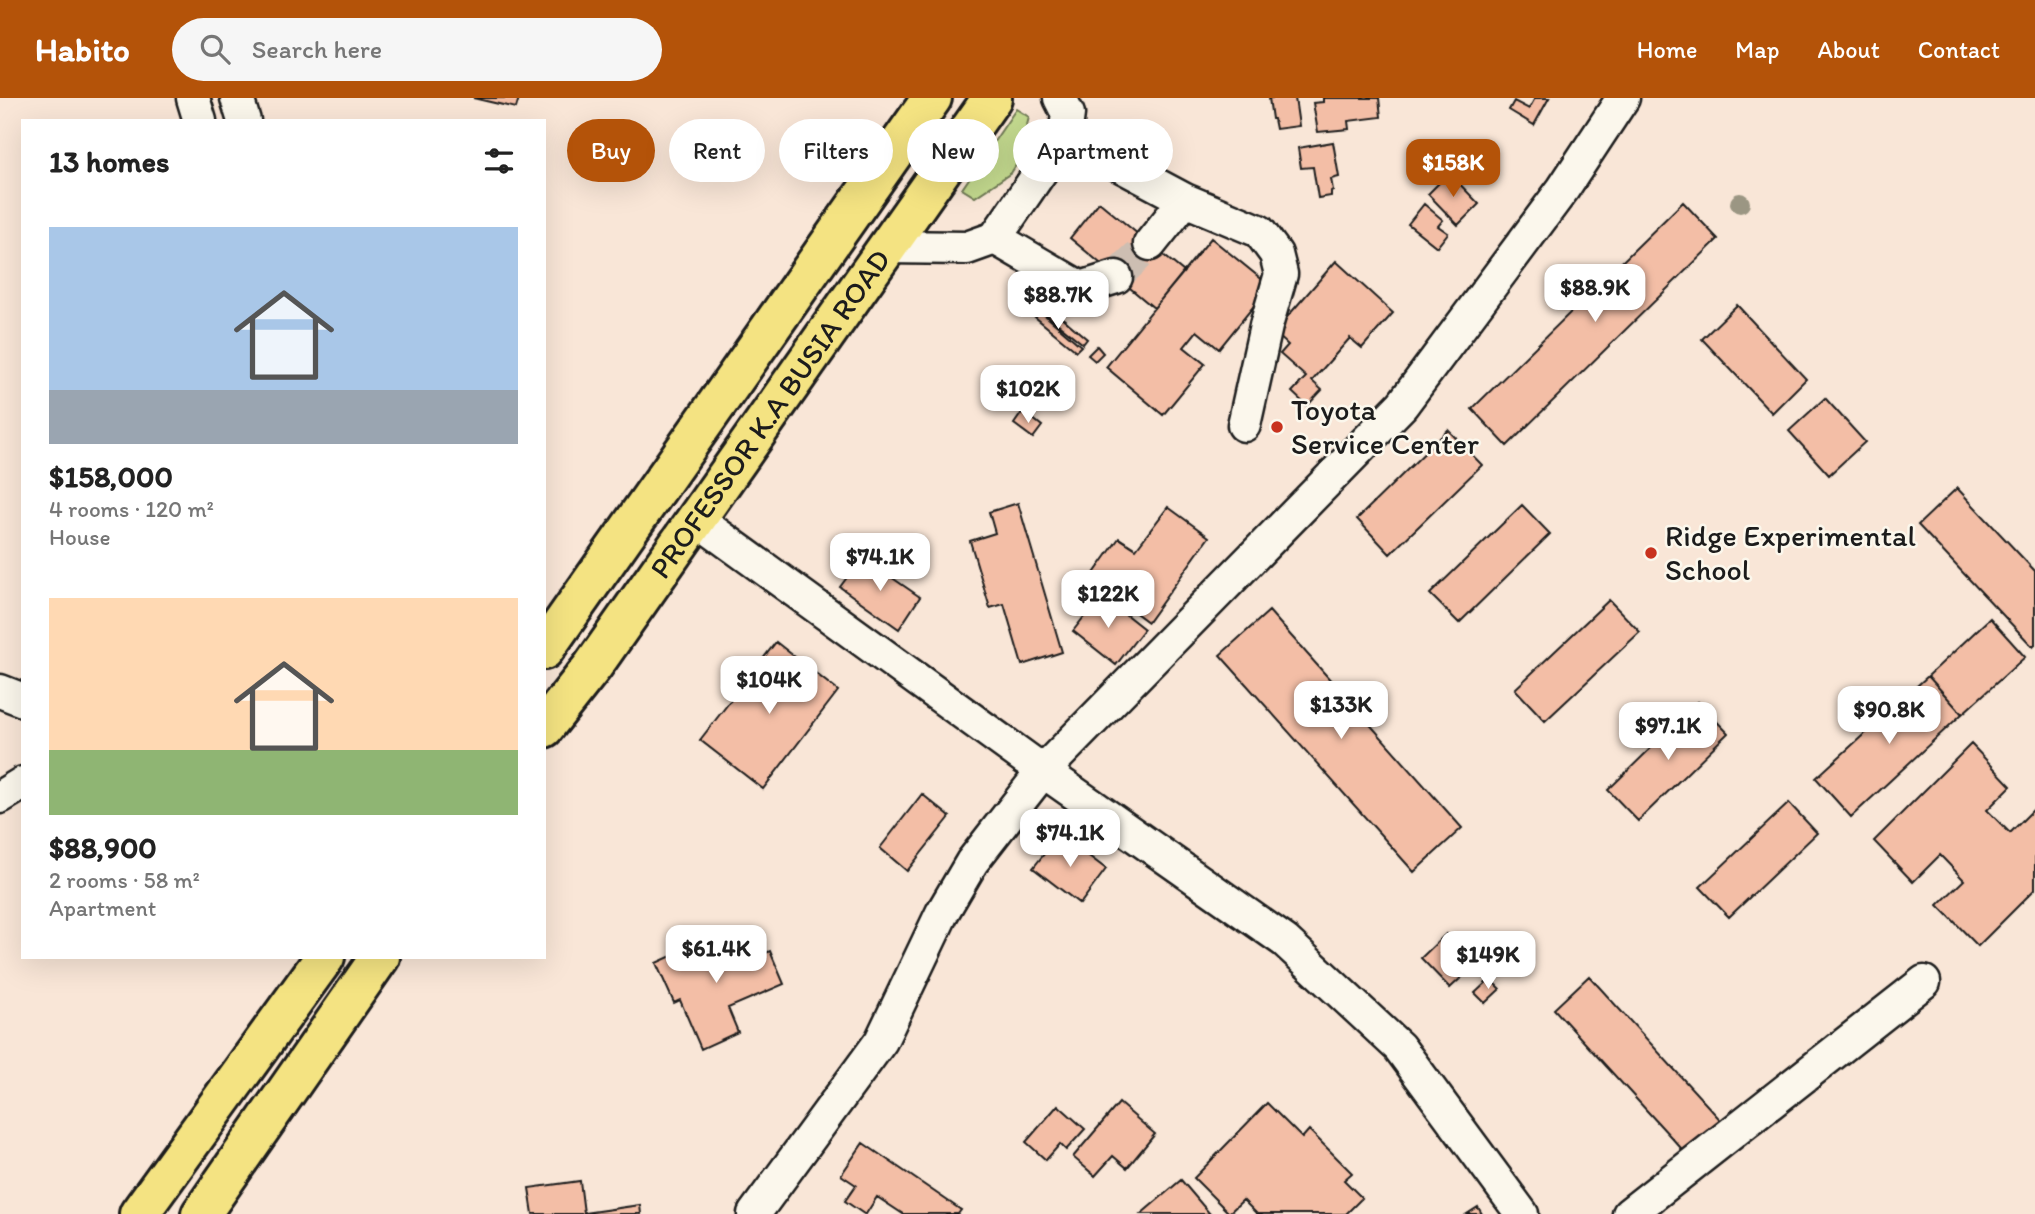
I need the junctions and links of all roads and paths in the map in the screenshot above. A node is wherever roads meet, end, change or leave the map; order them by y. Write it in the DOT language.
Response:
graph roads {
  1 [pos="193,98"];
  2 [pos="237,98"];
  3 [pos="932,98"];
  4 [pos="992,98"];
  5 [pos="1623,98"];
  6 [pos="1068,111"];
  7 [pos="199,119"];
  8 [pos="243,119"];
  9 [pos="893,153"];
  10 [pos="893,158"];
  11 [pos="873,182"];
  12 [pos="930,186"];
  13 [pos="1185,200"];
  14 [pos="995,238"];
  15 [pos="1150,244"];
  16 [pos="887,247"];
  17 [pos="1116,276"];
  18 [pos="1244,425"];
  19 [pos="696,519"];
  20 [pos="546,647"];
  21 [pos="0,691"];
  22 [pos="21,699"];
  23 [pos="546,725"];
  24 [pos="1043,771"];
  25 [pos="21,784"];
  26 [pos="0,797"];
  27 [pos="324,959"];
  28 [pos="379,959"];
  29 [pos="1924,982"];
  30 [pos="139,1214"];
  31 [pos="201,1214"];
  32 [pos="754,1214"];
  33 [pos="1522,1214"];
  34 [pos="1629,1214"];
  1 -- 7 [label="street"];
  2 -- 8 [label="street"];
  3 -- 9 [label="main road, PROFESSOR K.A BUSIA ROAD"];
  4 -- 12 [label="main road, PROFESSOR K.A BUSIA ROAD"];
  5 -- 24 [label="street"];
  6 -- 13 [label="street"];
  6 -- 14 [label="street"];
  10 -- 12 [label="main road"];
  11 -- 20 [label="main road, PROFESSOR K.A BUSIA ROAD"];
  12 -- 16 [label="main road, PROFESSOR K.A BUSIA ROAD"];
  13 -- 15 [label="street"];
  13 -- 18 [label="street"];
  14 -- 16 [label="street"];
  14 -- 17 [label="street"];
  16 -- 19 [label="main road, PROFESSOR K.A BUSIA ROAD"];
  19 -- 23 [label="main road, PROFESSOR K.A BUSIA ROAD"];
  19 -- 24 [label="street"];
  21 -- 22 [label="street"];
  24 -- 32 [label="street"];
  24 -- 33 [label="street"];
  25 -- 26 [label="street"];
  27 -- 30 [label="main road"];
  28 -- 31 [label="main road"];
  29 -- 34 [label="street"];
}
